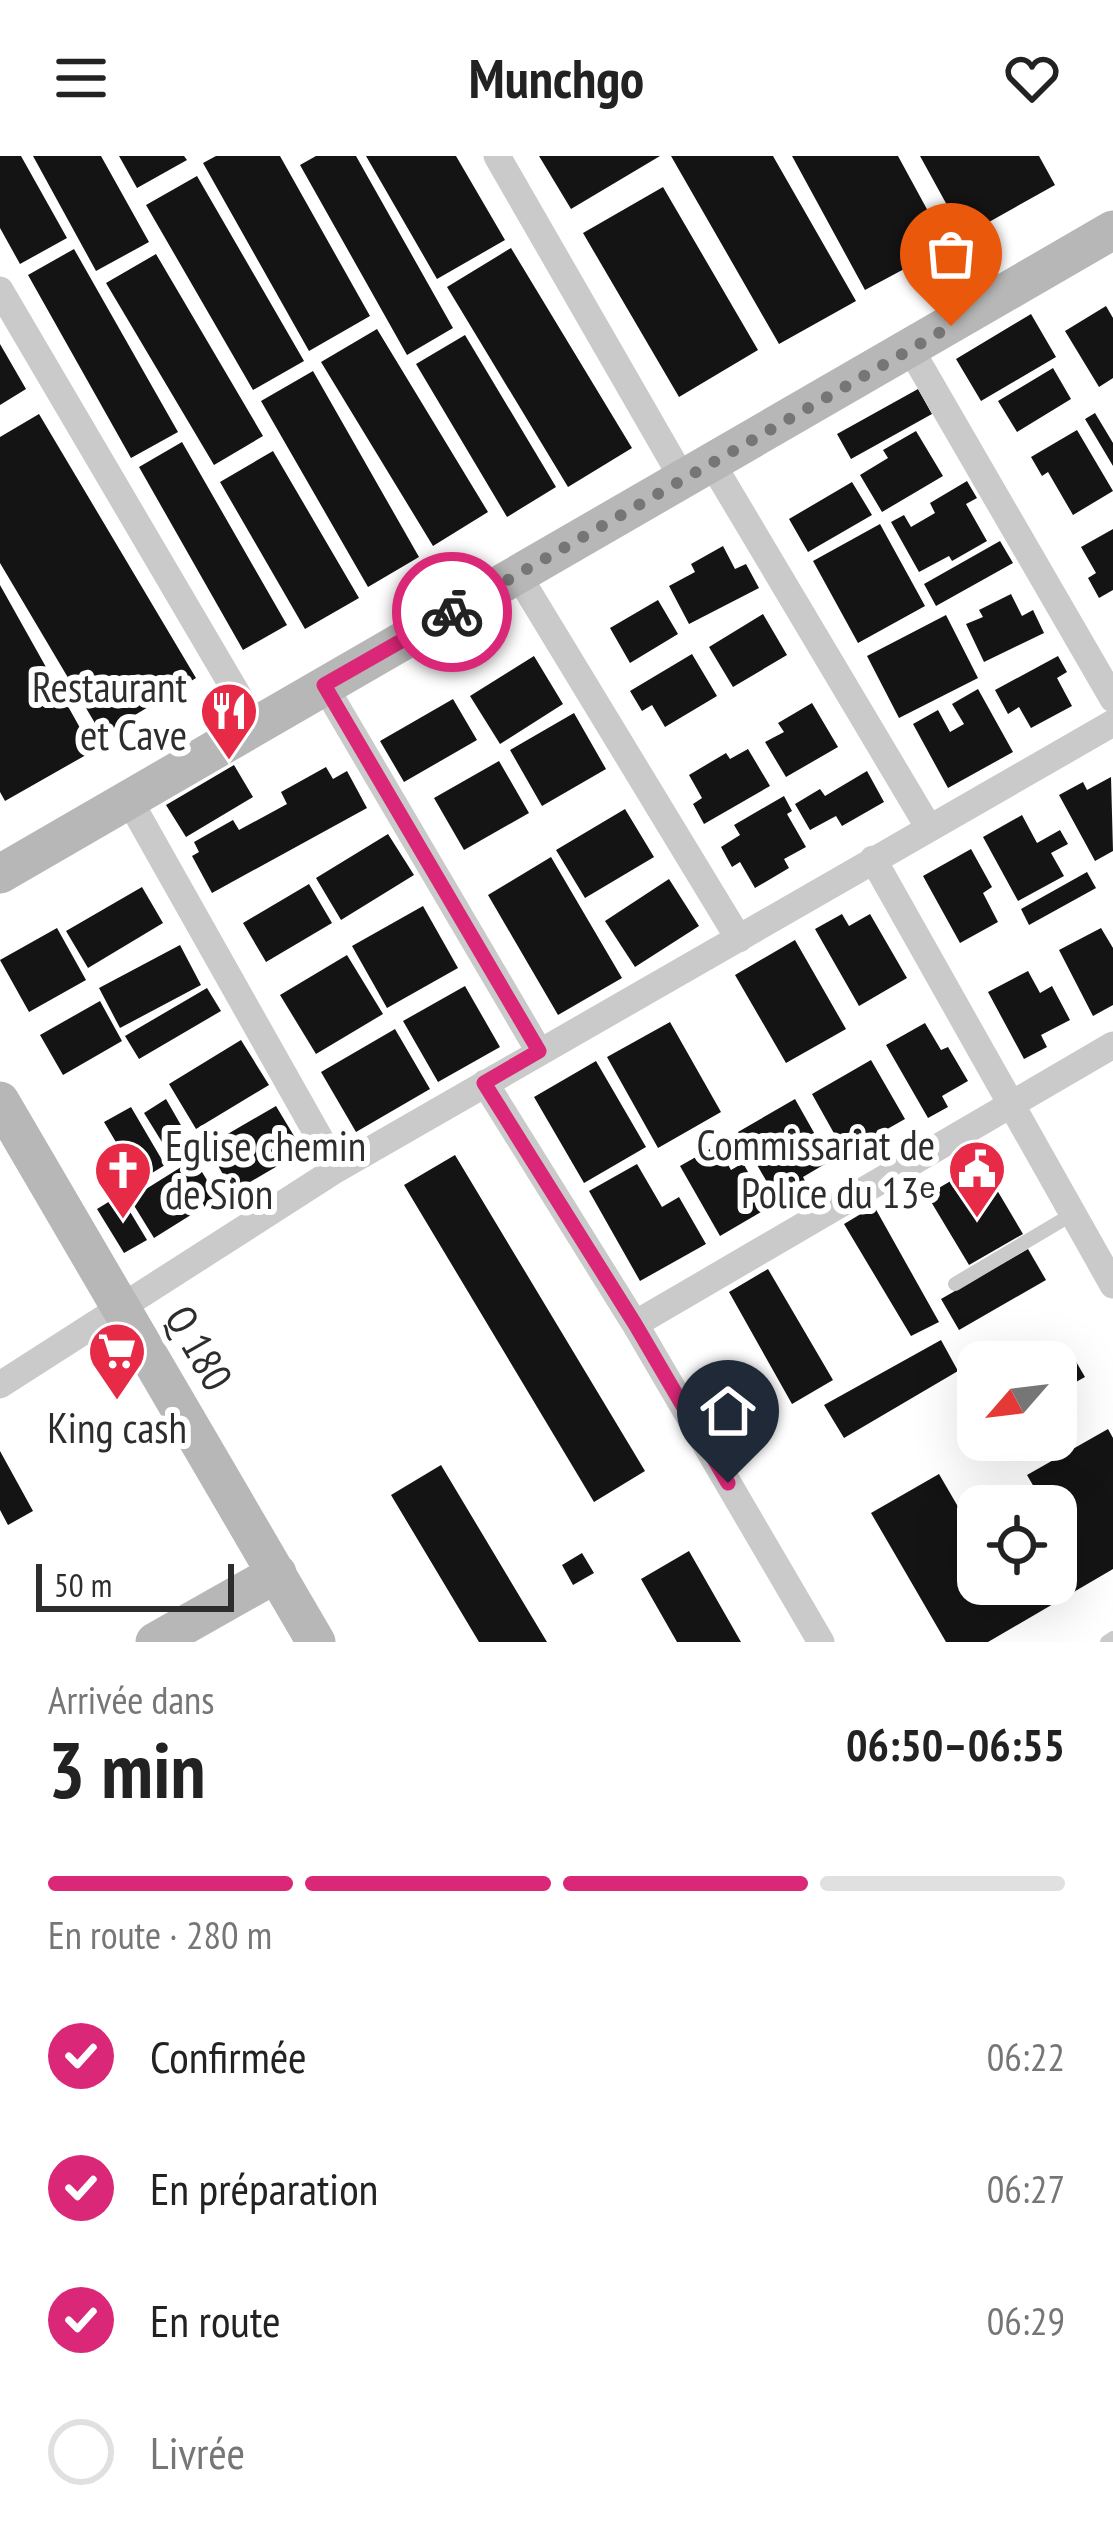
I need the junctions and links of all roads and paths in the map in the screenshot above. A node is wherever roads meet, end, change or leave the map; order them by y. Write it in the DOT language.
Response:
graph roads {
  1 [pos="497,156"];
  2 [pos="1113,230"];
  3 [pos="0,290"];
  4 [pos="911,350"];
  5 [pos="699,473"];
  6 [pos="518,575"];
  7 [pos="324,685"];
  8 [pos="1113,699"];
  9 [pos="1113,723"];
  10 [pos="256,726"];
  11 [pos="128,798"];
  12 [pos="929,828"];
  13 [pos="873,859"];
  14 [pos="0,874"];
  15 [pos="739,939"];
  16 [pos="1113,1045"];
  17 [pos="539,1051"];
  18 [pos="484,1083"];
  19 [pos="0,1101"];
  20 [pos="1009,1107"];
  21 [pos="337,1169"];
  22 [pos="1071,1215"];
  23 [pos="1101,1251"];
  24 [pos="955,1284"];
  25 [pos="1113,1285"];
  26 [pos="121,1309"];
  27 [pos="635,1324"];
  28 [pos="0,1385"];
  29 [pos="277,1573"];
  30 [pos="155,1642"];
  31 [pos="316,1642"];
  32 [pos="821,1642"];
  1 -- 5 [label="street"];
  2 -- 4 [label="street"];
  3 -- 10 [label="street"];
  4 -- 5 [label="street"];
  4 -- 8 [label="street"];
  5 -- 6 [label="street"];
  5 -- 12 [label="street"];
  6 -- 7 [label="street"];
  6 -- 15 [label="street"];
  7 -- 10 [label="street"];
  7 -- 17 [label="street"];
  9 -- 12 [label="street"];
  10 -- 11 [label="street"];
  11 -- 14 [label="street"];
  11 -- 21 [label="street"];
  12 -- 13 [label="street"];
  13 -- 15 [label="street"];
  13 -- 20 [label="street"];
  15 -- 17 [label="street"];
  16 -- 20 [label="street"];
  17 -- 18 [label="street"];
  18 -- 21 [label="street"];
  18 -- 27 [label="street"];
  19 -- 26 [label="street, Q 180"];
  20 -- 22 [label="street"];
  20 -- 27 [label="street"];
  21 -- 26 [label="street"];
  22 -- 23 [label="street"];
  22 -- 24 [label="lane"];
  23 -- 25 [label="street"];
  26 -- 28 [label="street"];
  26 -- 29 [label="street, Q 180"];
  27 -- 32 [label="street"];
  29 -- 30 [label="street"];
  29 -- 31 [label="street, Q 180"];
}
